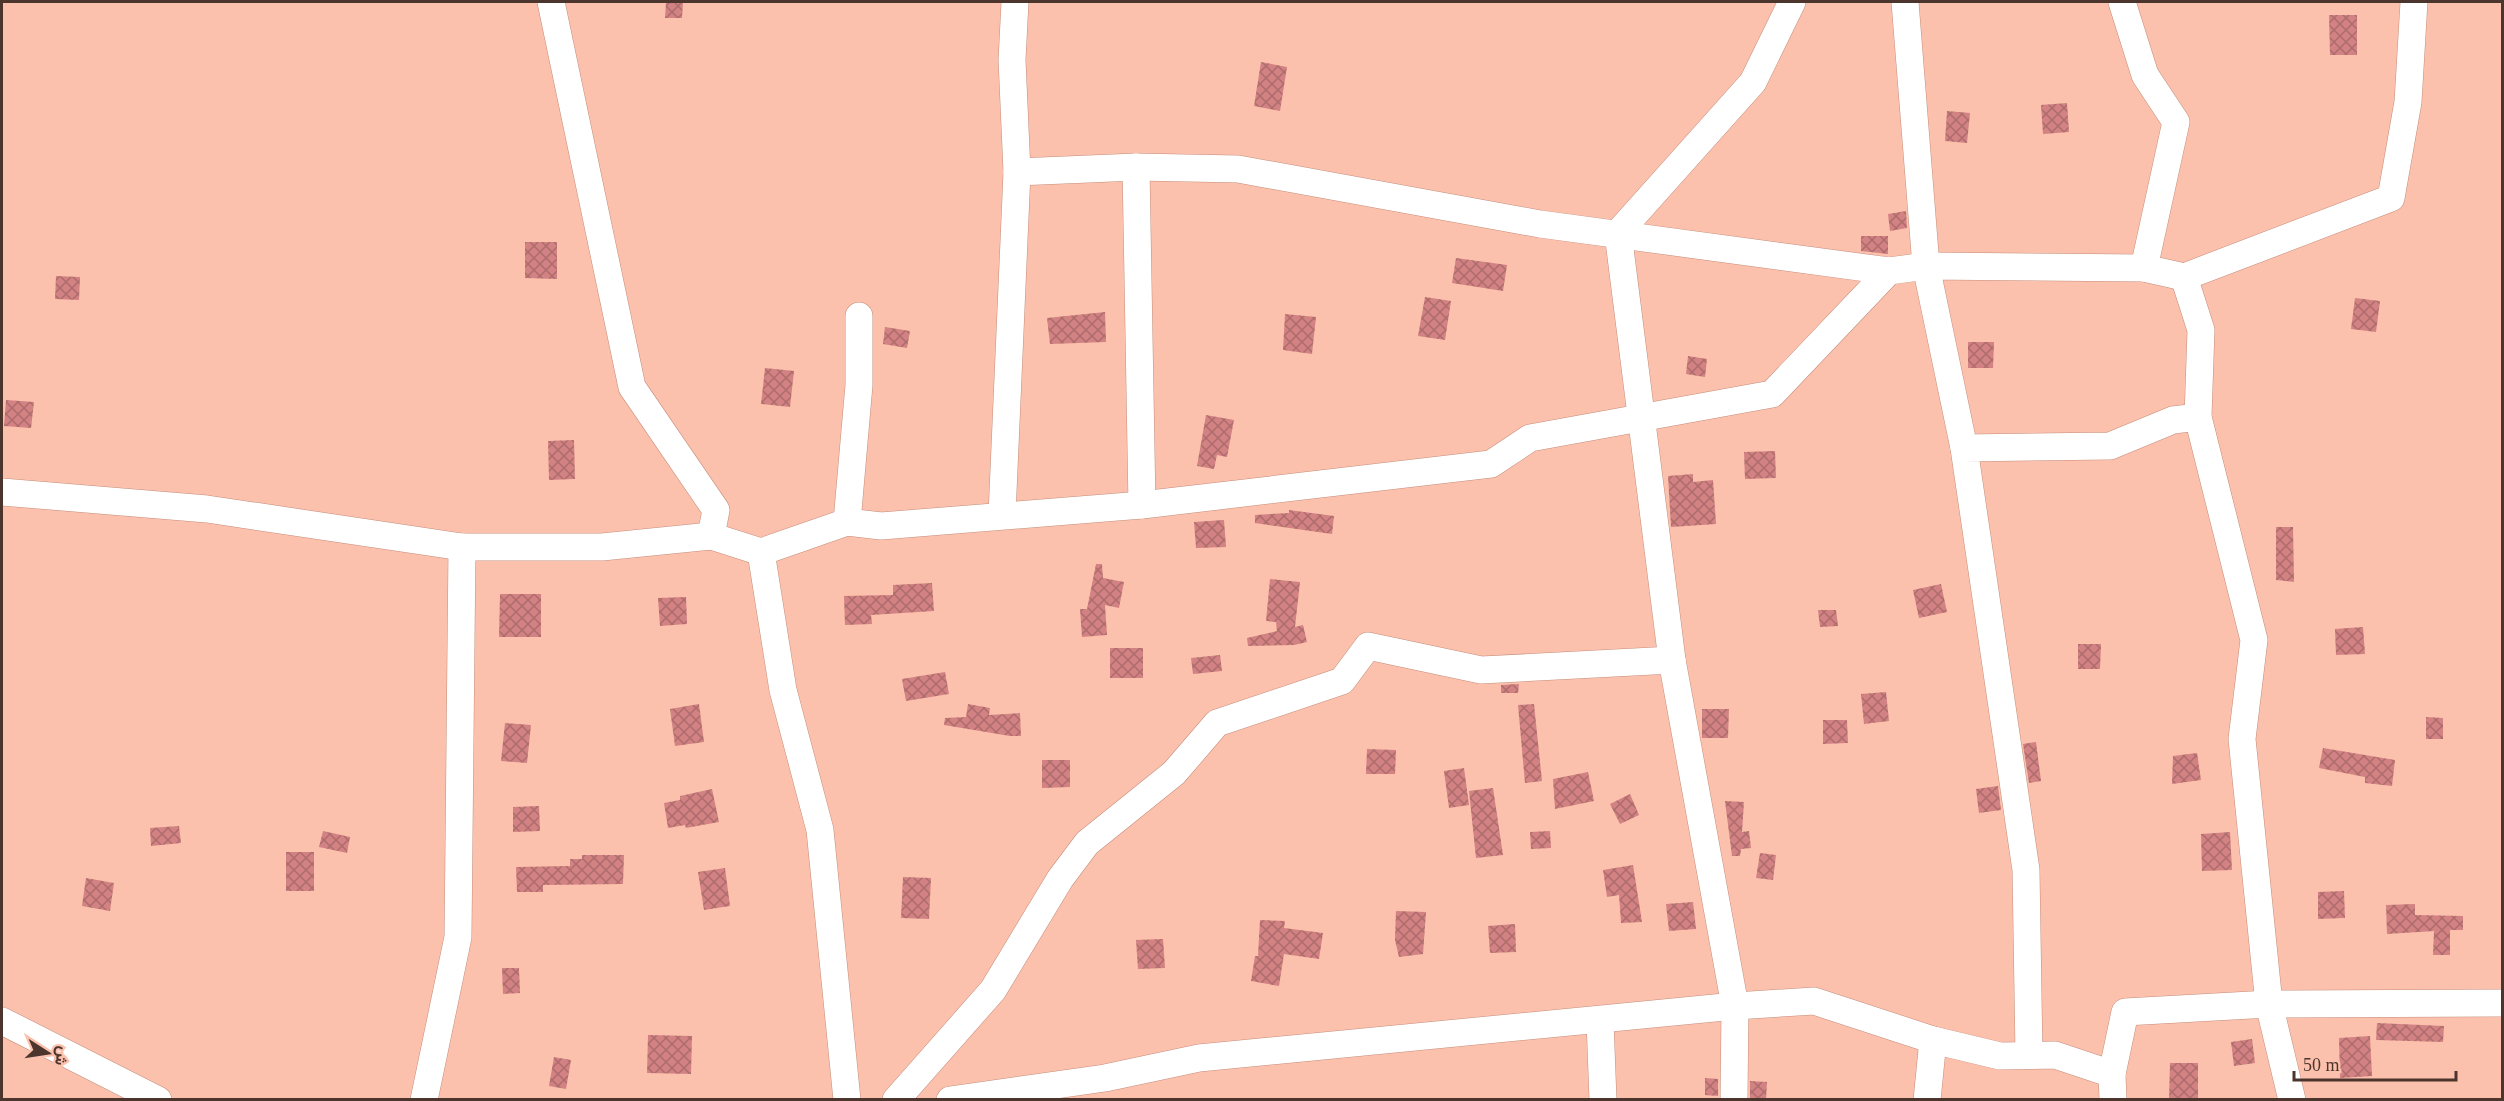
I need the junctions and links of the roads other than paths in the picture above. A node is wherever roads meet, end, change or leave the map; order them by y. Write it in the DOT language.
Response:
graph roads {
  1 [pos="551,2"];
  2 [pos="1015,2"];
  3 [pos="1792,2"];
  4 [pos="1905,2"];
  5 [pos="2122,2"];
  6 [pos="2414,2"];
  7 [pos="1136,166"];
  8 [pos="1017,172"];
  9 [pos="1618,233"];
  10 [pos="1926,266"];
  11 [pos="2144,268"];
  12 [pos="1889,271"];
  13 [pos="2184,277"];
  14 [pos="859,316"];
  15 [pos="2198,417"];
  16 [pos="1641,418"];
  17 [pos="1964,448"];
  18 [pos="2,492"];
  19 [pos="1142,505"];
  20 [pos="1002,515"];
  21 [pos="847,522"];
  22 [pos="711,536"];
  23 [pos="462,548"];
  24 [pos="761,552"];
  25 [pos="1672,660"];
  26 [pos="2502,1003"];
  27 [pos="2269,1004"];
  28 [pos="1735,1006"];
  29 [pos="1600,1021"];
  30 [pos="2,1022"];
  31 [pos="1933,1040"];
  32 [pos="2029,1055"];
  33 [pos="2112,1087"];
  34 [pos="158,1100"];
  35 [pos="424,1100"];
  36 [pos="847,1100"];
  37 [pos="896,1100"];
  38 [pos="950,1100"];
  39 [pos="1603,1100"];
  40 [pos="1734,1100"];
  41 [pos="1927,1100"];
  42 [pos="2292,1100"];
  1 -- 22 [label="street"];
  2 -- 8 [label="street"];
  3 -- 9 [label="street"];
  4 -- 10 [label="street"];
  5 -- 11 [label="street"];
  6 -- 13 [label="street"];
  7 -- 8 [label="street"];
  7 -- 9 [label="street"];
  7 -- 19 [label="street"];
  8 -- 20 [label="street"];
  9 -- 12 [label="street"];
  9 -- 16 [label="street"];
  10 -- 11 [label="street"];
  10 -- 12 [label="street"];
  10 -- 17 [label="street"];
  11 -- 13 [label="street"];
  12 -- 16 [label="street"];
  13 -- 15 [label="street"];
  14 -- 21 [label="street"];
  15 -- 17 [label="street"];
  15 -- 27 [label="street"];
  16 -- 19 [label="street"];
  16 -- 25 [label="street"];
  17 -- 32 [label="street"];
  18 -- 23 [label="street"];
  19 -- 20 [label="street"];
  20 -- 21 [label="street"];
  21 -- 24 [label="street"];
  22 -- 23 [label="street"];
  22 -- 24 [label="street"];
  23 -- 35 [label="street"];
  24 -- 36 [label="street"];
  25 -- 28 [label="street"];
  25 -- 37 [label="street"];
  26 -- 27 [label="street"];
  27 -- 33 [label="street"];
  27 -- 42 [label="street"];
  28 -- 29 [label="street"];
  28 -- 31 [label="street"];
  28 -- 40 [label="street"];
  29 -- 38 [label="street"];
  29 -- 39 [label="street"];
  30 -- 34 [label="street"];
  31 -- 32 [label="street"];
  31 -- 41 [label="street"];
  32 -- 33 [label="street"];
}
